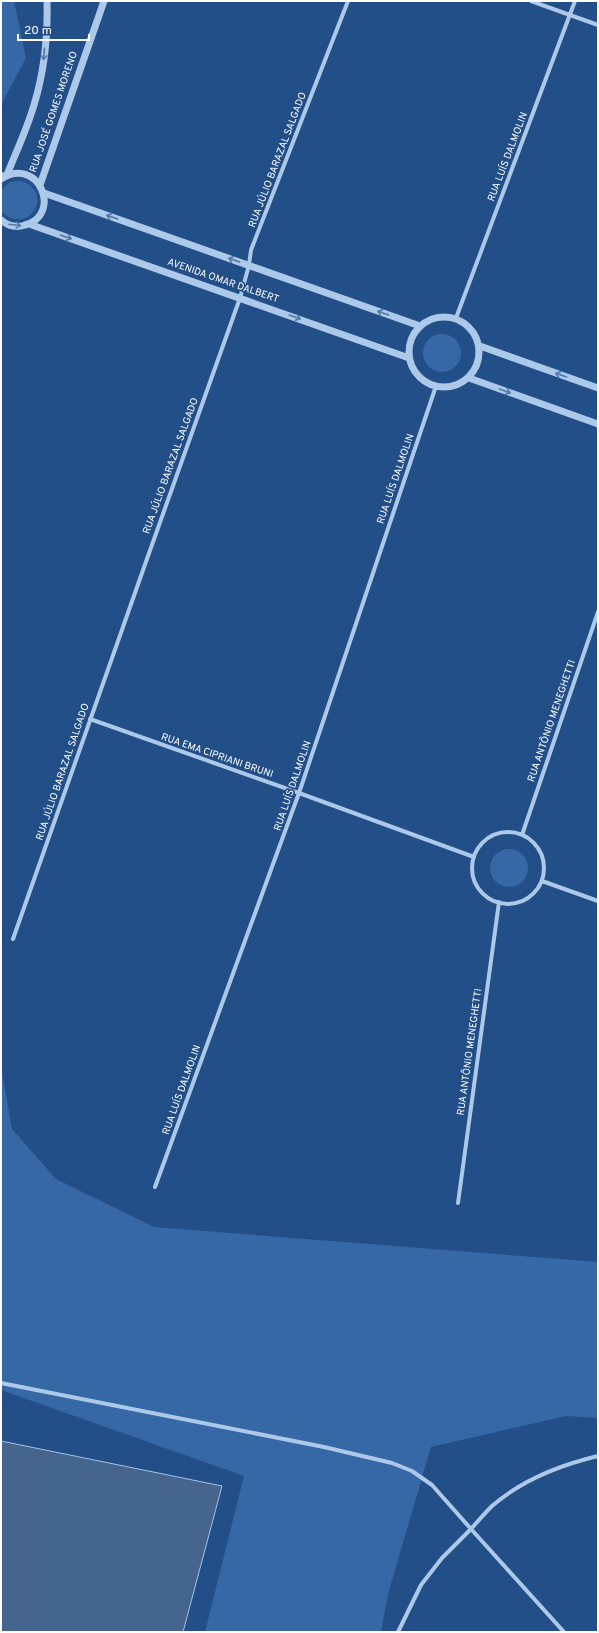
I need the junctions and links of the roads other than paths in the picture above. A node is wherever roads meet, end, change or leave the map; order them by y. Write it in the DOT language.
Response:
graph roads {
  1 [pos="46,1"];
  2 [pos="104,1"];
  3 [pos="348,1"];
  4 [pos="531,1"];
  5 [pos="575,1"];
  6 [pos="570,14"];
  7 [pos="598,25"];
  8 [pos="3,176"];
  9 [pos="40,185"];
  10 [pos="44,193"];
  11 [pos="1,220"];
  12 [pos="29,224"];
  13 [pos="249,265"];
  14 [pos="240,298"];
  15 [pos="456,318"];
  16 [pos="420,326"];
  17 [pos="480,346"];
  18 [pos="409,358"];
  19 [pos="469,378"];
  20 [pos="436,386"];
  21 [pos="598,388"];
  22 [pos="598,424"];
  23 [pos="598,612"];
  24 [pos="90,719"];
  25 [pos="299,793"];
  26 [pos="522,835"];
  27 [pos="474,857"];
  28 [pos="542,881"];
  29 [pos="598,901"];
  30 [pos="498,902"];
  31 [pos="13,939"];
  32 [pos="155,1187"];
  33 [pos="458,1203"];
  34 [pos="1,1384"];
  35 [pos="598,1456"];
  36 [pos="471,1529"];
  37 [pos="398,1632"];
  38 [pos="564,1632"];
  1 -- 8 [label="street, RUA JOSÉ GOMES MORENO, one-way"];
  2 -- 9 [label="street, RUA JOSÉ GOMES MORENO"];
  3 -- 13 [label="street, RUA JÚLIO BARAZAL SALGADO"];
  4 -- 6 [label="street"];
  5 -- 6 [label="street, RUA LUÍS DALMOLIN"];
  6 -- 7 [label="street"];
  6 -- 15 [label="street, RUA LUÍS DALMOLIN"];
  8 -- 9 [label="street"];
  9 -- 10 [label="street"];
  10 -- 12 [label="street"];
  13 -- 10 [label="street, one-way"];
  11 -- 12 [label="street, one-way"];
  12 -- 14 [label="street, AVENIDA OMAR DALBERT, one-way"];
  13 -- 14 [label="street, RUA JÚLIO BARAZAL SALGADO"];
  16 -- 13 [label="street, one-way"];
  14 -- 18 [label="street, AVENIDA OMAR DALBERT, one-way"];
  14 -- 24 [label="street, RUA JÚLIO BARAZAL SALGADO"];
  15 -- 16 [label="street"];
  15 -- 17 [label="street"];
  16 -- 18 [label="street"];
  17 -- 19 [label="street"];
  21 -- 17 [label="street, one-way"];
  18 -- 20 [label="street"];
  19 -- 20 [label="street"];
  19 -- 22 [label="street, one-way"];
  20 -- 25 [label="street, RUA LUÍS DALMOLIN"];
  23 -- 26 [label="street, RUA ANTÔNIO MENEGHETTI"];
  24 -- 25 [label="street, RUA EMA CIPRIANI BRUNI"];
  24 -- 31 [label="street, RUA JÚLIO BARAZAL SALGADO"];
  25 -- 27 [label="street, RUA EMA CIPRIANI BRUNI"];
  25 -- 32 [label="street, RUA LUÍS DALMOLIN"];
  26 -- 27 [label="street"];
  26 -- 28 [label="street"];
  27 -- 30 [label="street"];
  28 -- 29 [label="street"];
  28 -- 30 [label="street"];
  30 -- 33 [label="street, RUA ANTÔNIO MENEGHETTI"];
  34 -- 36 [label="street"];
  35 -- 36 [label="street"];
  36 -- 37 [label="street"];
  36 -- 38 [label="street"];
}
